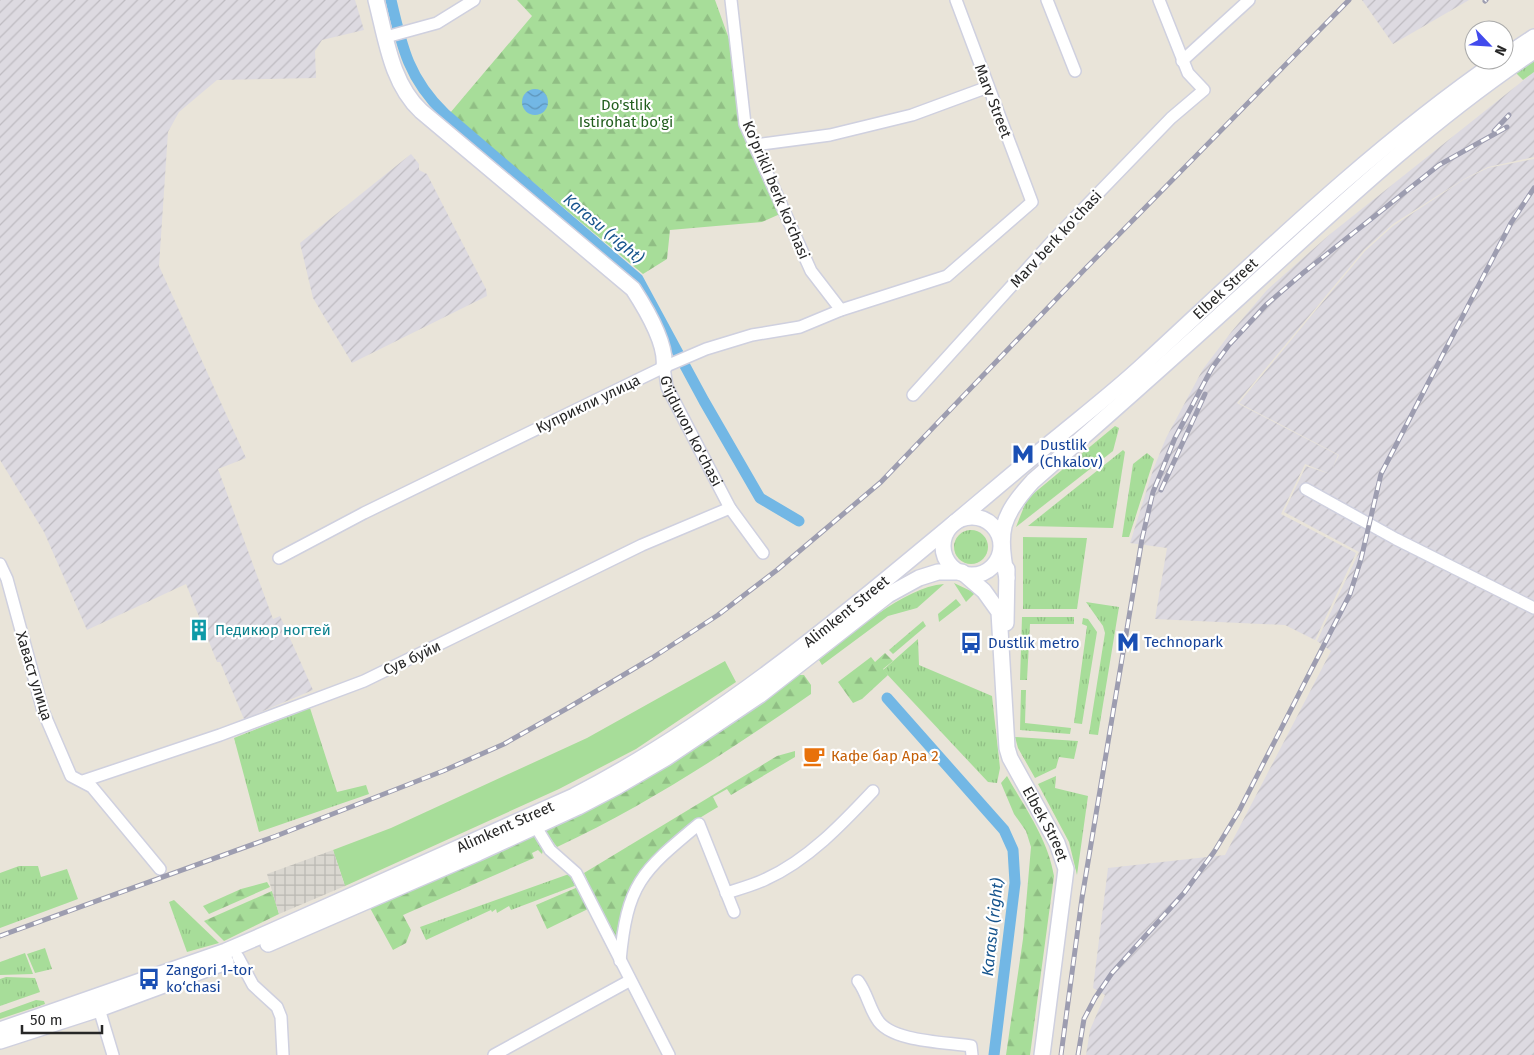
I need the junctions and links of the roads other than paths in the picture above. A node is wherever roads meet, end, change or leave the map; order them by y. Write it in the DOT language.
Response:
graph roads {
  1 [pos="376,0"];
  2 [pos="474,0"];
  3 [pos="731,0"];
  4 [pos="956,0"];
  5 [pos="1047,0"];
  6 [pos="1159,0"];
  7 [pos="1249,0"];
  8 [pos="389,37"];
  9 [pos="1534,37"];
  10 [pos="1514,50"];
  11 [pos="1534,51"];
  12 [pos="1182,61"];
  13 [pos="1485,70"];
  14 [pos="1075,71"];
  15 [pos="988,87"];
  16 [pos="755,145"];
  17 [pos="1032,202"];
  18 [pos="841,310"];
  19 [pos="669,365"];
  20 [pos="913,394"];
  21 [pos="1306,489"];
  22 [pos="1020,496"];
  23 [pos="730,508"];
  24 [pos="954,523"];
  25 [pos="1001,546"];
  26 [pos="763,553"];
  27 [pos="279,558"];
  28 [pos="0,564"];
  29 [pos="962,572"];
  30 [pos="1007,578"];
  31 [pos="1534,608"];
  32 [pos="1004,687"];
  33 [pos="82,781"];
  34 [pos="873,791"];
  35 [pos="536,827"];
  36 [pos="160,869"];
  37 [pos="726,893"];
  38 [pos="734,912"];
  39 [pos="238,957"];
  40 [pos="620,963"];
  41 [pos="629,981"];
  42 [pos="858,981"];
  43 [pos="98,1003"];
  44 [pos="0,1030"];
  45 [pos="0,1041"];
  46 [pos="113,1055"];
  47 [pos="283,1055"];
  48 [pos="494,1055"];
  49 [pos="669,1055"];
  50 [pos="972,1055"];
  51 [pos="1042,1055"];
  1 -- 8 [label="main road, G'ijduvon ko'chasi"];
  2 -- 8 [label="street"];
  3 -- 16 [label="street, Ko'prikli berk ko'chasi"];
  4 -- 15 [label="street, Marv Street"];
  5 -- 14 [label="street"];
  6 -- 12 [label="street"];
  7 -- 12 [label="street"];
  8 -- 19 [label="main road, G'ijduvon ko'chasi"];
  9 -- 10 [label="main road"];
  11 -- 22 [label="main road, Elbek Street"];
  12 -- 20 [label="street, Marv berk ko'chasi"];
  13 -- 24 [label="main road, Elbek Street"];
  15 -- 16 [label="street"];
  15 -- 17 [label="street, Marv Street"];
  16 -- 18 [label="street, Ko'prikli berk ko'chasi"];
  17 -- 18 [label="street, Куприкли улица"];
  18 -- 19 [label="street, Куприкли улица"];
  19 -- 23 [label="street, G'ijduvon ko'chasi"];
  19 -- 27 [label="street, Куприкли улица"];
  21 -- 31 [label="street"];
  22 -- 25 [label="main road, Elbek Street"];
  22 -- 30 [label="main road, Elbek Street"];
  23 -- 26 [label="street, G'ijduvon ko'chasi"];
  23 -- 33 [label="street, Сув буйи"];
  24 -- 25 [label="main road"];
  24 -- 29 [label="main road"];
  24 -- 43 [label="main road, Alimkent Street"];
  25 -- 29 [label="main road"];
  25 -- 30 [label="main road, Elbek Street"];
  28 -- 33 [label="street, Хаваст улица"];
  29 -- 32 [label="main road, Elbek Street"];
  29 -- 35 [label="main road, Alimkent Street"];
  30 -- 32 [label="main road, Elbek Street"];
  32 -- 51 [label="main road, Elbek Street"];
  33 -- 36 [label="street, Хаваст улица"];
  34 -- 37 [label="street"];
  35 -- 39 [label="main road, Alimkent Street"];
  35 -- 40 [label="street"];
  37 -- 38 [label="street"];
  37 -- 40 [label="street"];
  39 -- 43 [label="main road, Alimkent Street"];
  39 -- 47 [label="street"];
  40 -- 41 [label="street"];
  41 -- 48 [label="street"];
  41 -- 49 [label="street"];
  42 -- 50 [label="street"];
  43 -- 44 [label="main road, Alimkent Street"];
  43 -- 45 [label="main road, Alimkent Street"];
  43 -- 46 [label="street"];
}
